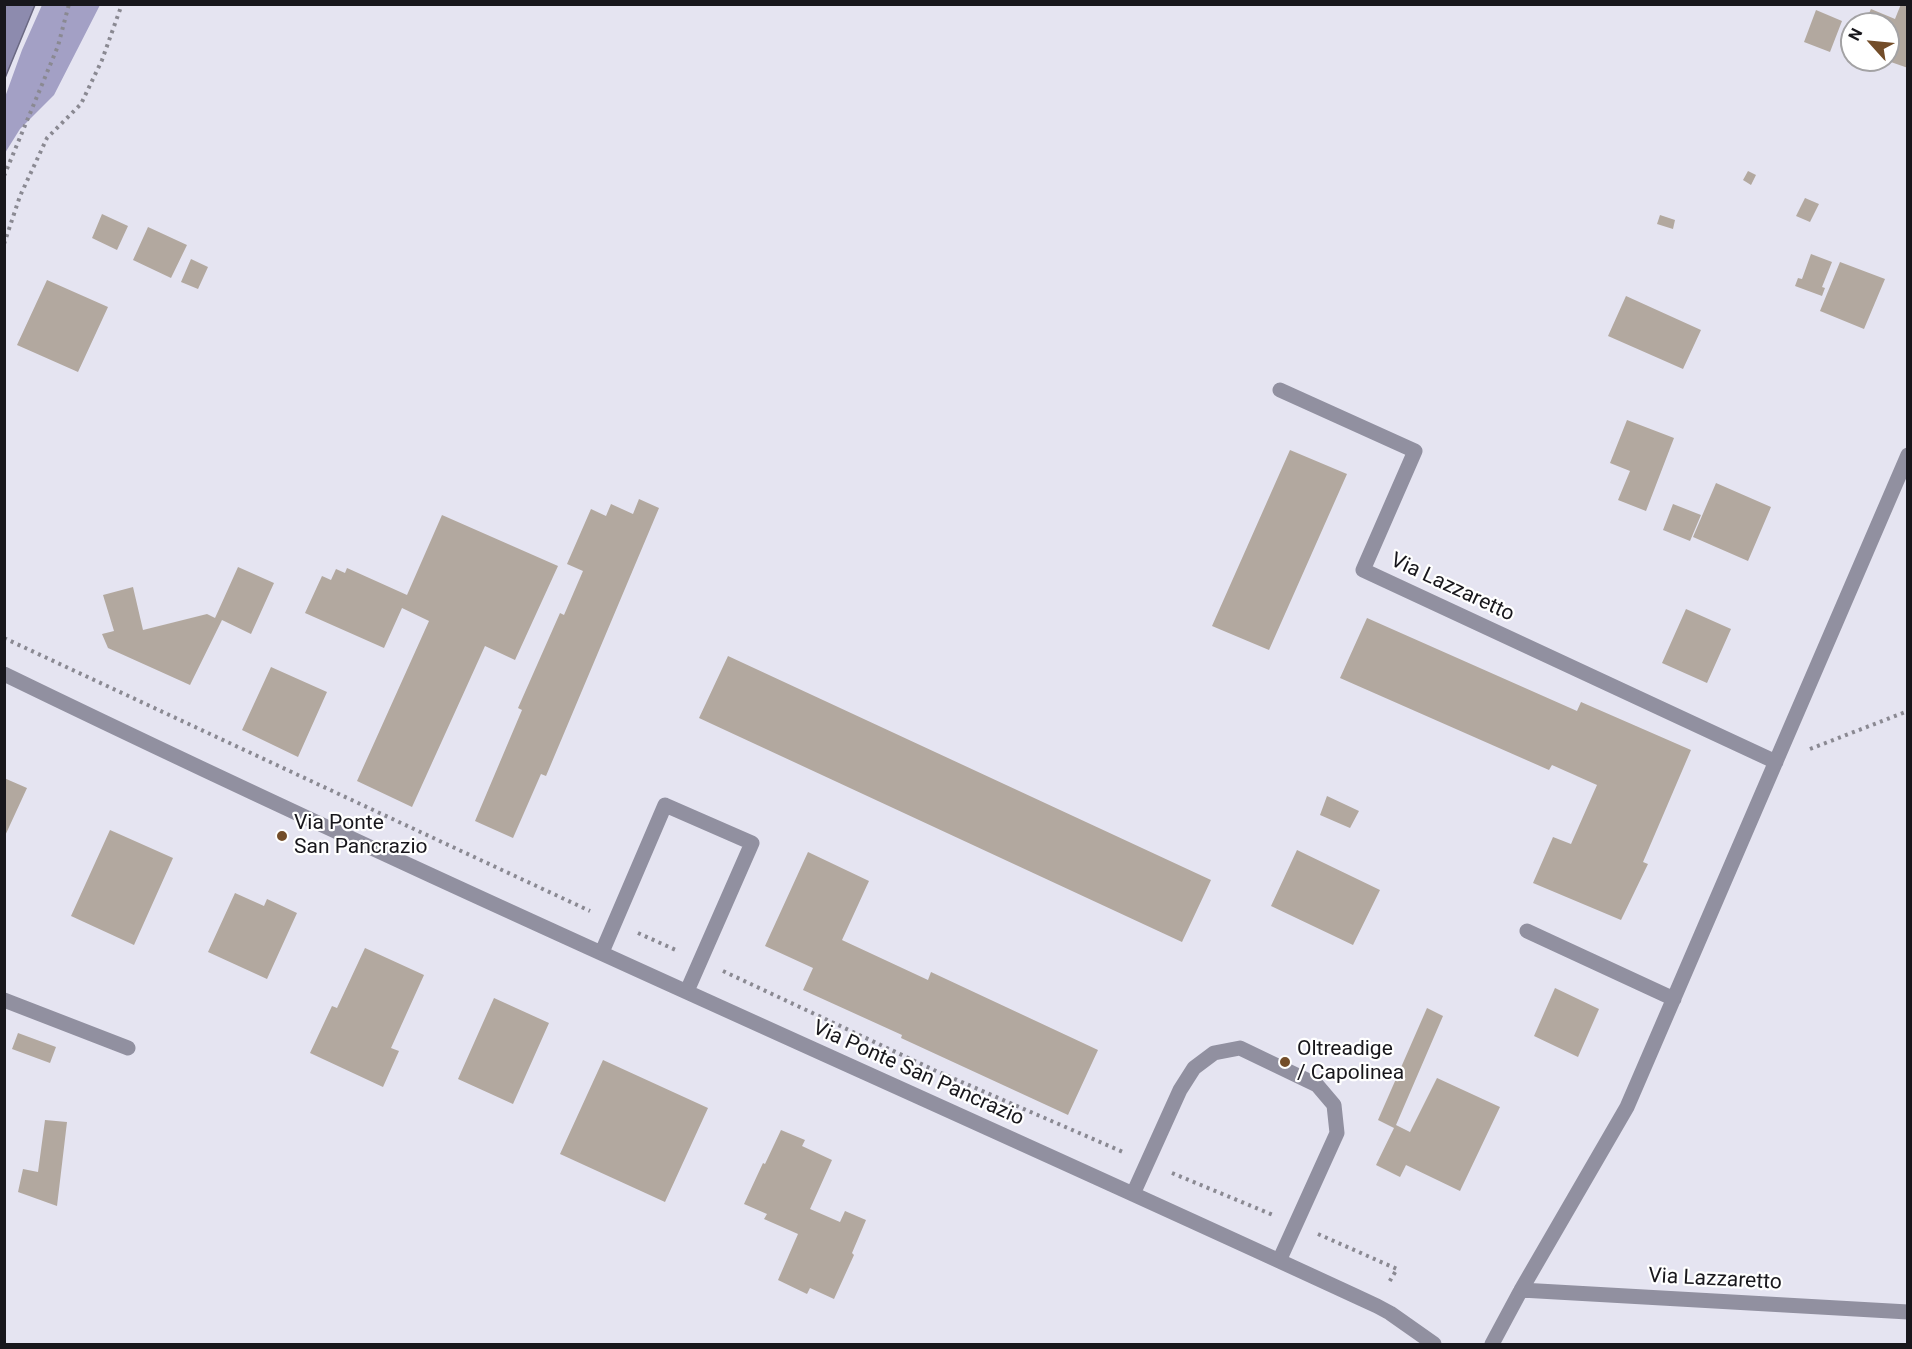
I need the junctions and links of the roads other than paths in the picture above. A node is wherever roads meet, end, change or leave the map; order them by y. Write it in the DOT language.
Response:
graph roads {
  1 [pos="1280,390"];
  2 [pos="1908,455"];
  3 [pos="4,674"];
  4 [pos="1776,762"];
  5 [pos="1527,931"];
  6 [pos="602,952"];
  7 [pos="687,991"];
  8 [pos="1674,999"];
  9 [pos="4,1000"];
  10 [pos="128,1048"];
  11 [pos="1133,1194"];
  12 [pos="1279,1261"];
  13 [pos="1521,1290"];
  14 [pos="1908,1312"];
  15 [pos="1434,1344"];
  16 [pos="1492,1344"];
  1 -- 4 [label="street, Via Lazzaretto"];
  2 -- 4 [label="street"];
  3 -- 6 [label="street, Via Ponte San Pancrazio"];
  4 -- 8 [label="street"];
  5 -- 8 [label="street"];
  6 -- 7 [label="street, Via Ponte San Pancrazio"];
  6 -- 7 [label="street"];
  7 -- 11 [label="street, Via Ponte San Pancrazio"];
  8 -- 13 [label="street"];
  9 -- 10 [label="street"];
  11 -- 12 [label="street, Via Ponte San Pancrazio"];
  11 -- 12 [label="street"];
  12 -- 15 [label="street, Via Ponte San Pancrazio"];
  13 -- 14 [label="street, Via Lazzaretto"];
  13 -- 16 [label="street"];
}
